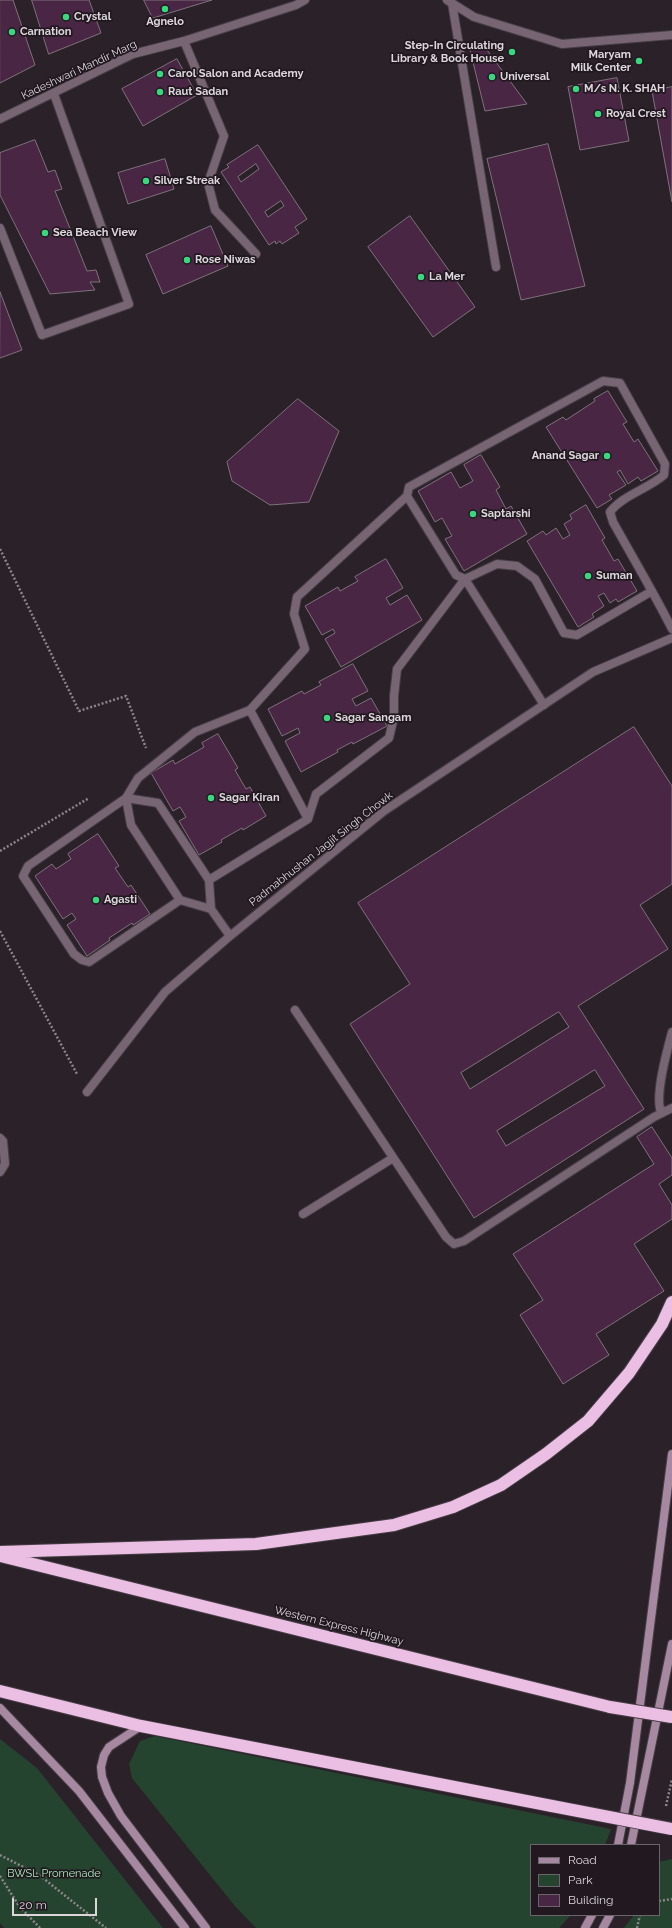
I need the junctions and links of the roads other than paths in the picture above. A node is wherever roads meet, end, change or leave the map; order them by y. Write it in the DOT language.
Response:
graph roads {
  1 [pos="305,0"];
  2 [pos="450,2"];
  3 [pos="672,35"];
  4 [pos="184,41"];
  5 [pos="54,94"];
  6 [pos="0,119"];
  7 [pos="0,228"];
  8 [pos="256,254"];
  9 [pos="496,267"];
  10 [pos="407,496"];
  11 [pos="465,579"];
  12 [pos="652,591"];
  13 [pos="672,629"];
  14 [pos="672,638"];
  15 [pos="544,705"];
  16 [pos="250,710"];
  17 [pos="126,798"];
  18 [pos="308,819"];
  19 [pos="209,880"];
  20 [pos="180,900"];
  21 [pos="211,909"];
  22 [pos="230,936"];
  23 [pos="295,1010"];
  24 [pos="672,1032"];
  25 [pos="87,1092"];
  26 [pos="668,1110"];
  27 [pos="0,1138"];
  28 [pos="393,1158"];
  29 [pos="0,1172"];
  30 [pos="303,1214"];
  31 [pos="672,1302"];
  32 [pos="672,1454"];
  33 [pos="0,1552"];
  34 [pos="0,1556"];
  35 [pos="672,1644"];
  36 [pos="0,1691"];
  37 [pos="0,1708"];
  38 [pos="672,1717"];
  39 [pos="141,1726"];
  40 [pos="672,1830"];
  41 [pos="618,1844"];
  42 [pos="631,1844"];
  43 [pos="591,1916"];
  44 [pos="609,1916"];
  45 [pos="185,1928"];
  46 [pos="206,1928"];
  47 [pos="585,1928"];
  48 [pos="603,1928"];
  1 -- 4 [label="street, Kadeshwari Mandir Marg"];
  2 -- 3 [label="street"];
  2 -- 9 [label="street"];
  4 -- 5 [label="street, Kadeshwari Mandir Marg"];
  4 -- 8 [label="street"];
  5 -- 6 [label="street, Kadeshwari Mandir Marg"];
  5 -- 7 [label="street"];
  10 -- 11 [label="street"];
  10 -- 12 [label="street"];
  10 -- 16 [label="street"];
  11 -- 12 [label="street"];
  11 -- 15 [label="street"];
  11 -- 18 [label="street"];
  12 -- 13 [label="street"];
  14 -- 15 [label="street, Padmabhushan Jagjit Singh Chowk"];
  15 -- 22 [label="street, Padmabhushan Jagjit Singh Chowk"];
  16 -- 17 [label="street"];
  16 -- 18 [label="street"];
  17 -- 19 [label="street"];
  17 -- 20 [label="street"];
  17 -- 20 [label="street"];
  18 -- 19 [label="street"];
  19 -- 21 [label="street"];
  20 -- 21 [label="street"];
  21 -- 22 [label="street"];
  22 -- 25 [label="street, Padmabhushan Jagjit Singh Chowk"];
  23 -- 28 [label="street"];
  24 -- 26 [label="street"];
  26 -- 28 [label="street"];
  27 -- 29 [label="street"];
  28 -- 30 [label="street"];
  31 -- 33 [label="highway"];
  32 -- 41 [label="main road"];
  34 -- 38 [label="highway, Western Express Highway, bridge"];
  35 -- 42 [label="main road"];
  36 -- 39 [label="highway"];
  37 -- 45 [label="main road"];
  39 -- 40 [label="highway, bridge"];
  39 -- 46 [label="main road"];
  43 -- 47 [label="main road"];
  44 -- 48 [label="main road"];
}
